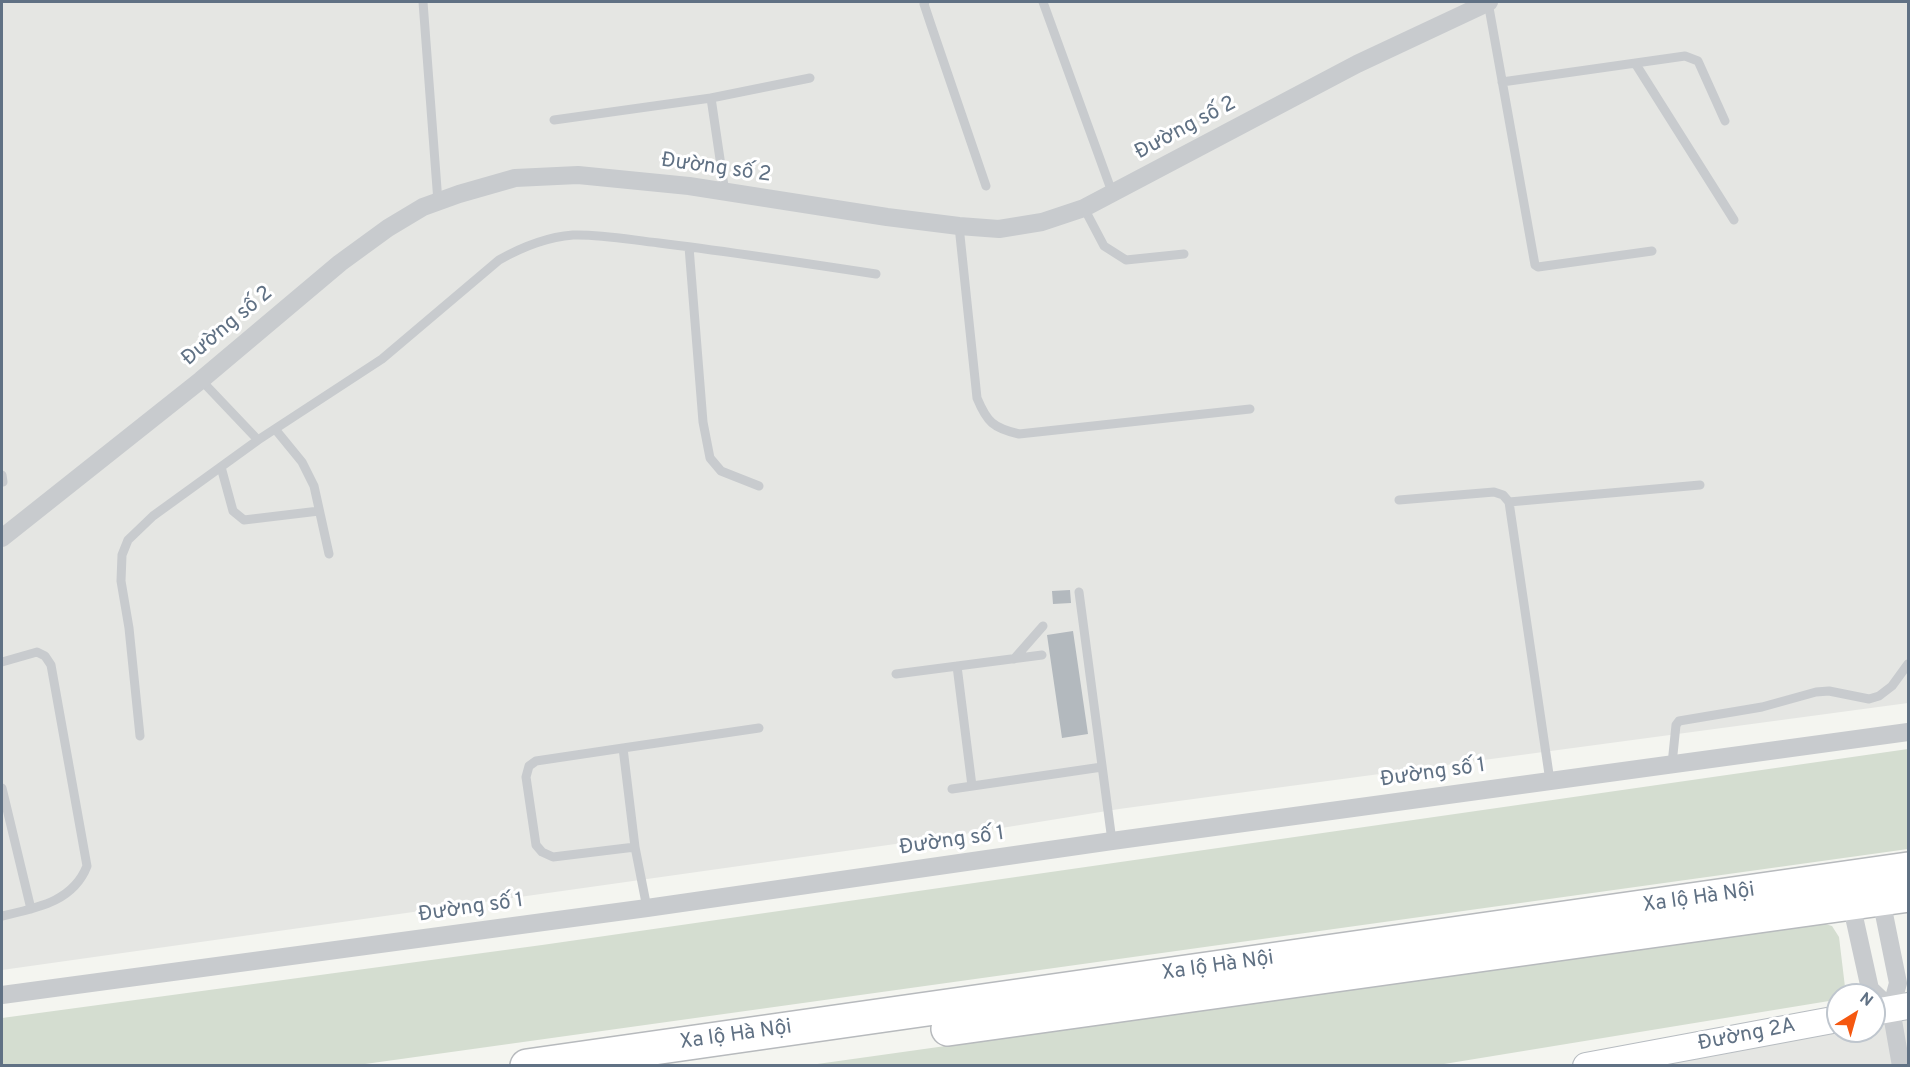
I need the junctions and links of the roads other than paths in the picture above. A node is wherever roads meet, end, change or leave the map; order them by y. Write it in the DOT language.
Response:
graph roads {
  1 [pos="423,2"];
  2 [pos="925,2"];
  3 [pos="1043,2"];
  4 [pos="1489,2"];
  5 [pos="1635,63"];
  6 [pos="810,78"];
  7 [pos="1502,82"];
  8 [pos="711,98"];
  9 [pos="554,120"];
  10 [pos="1725,121"];
  11 [pos="986,186"];
  12 [pos="1112,192"];
  13 [pos="725,193"];
  14 [pos="438,202"];
  15 [pos="1084,207"];
  16 [pos="1734,220"];
  17 [pos="959,226"];
  18 [pos="689,247"];
  19 [pos="1652,251"];
  20 [pos="1184,255"];
  21 [pos="876,274"];
  22 [pos="201,380"];
  23 [pos="1250,410"];
  24 [pos="275,429"];
  25 [pos="258,440"];
  26 [pos="220,467"];
  27 [pos="1700,485"];
  28 [pos="759,486"];
  29 [pos="1399,500"];
  30 [pos="1509,502"];
  31 [pos="319,511"];
  32 [pos="2,538"];
  33 [pos="329,554"];
  34 [pos="1079,592"];
  35 [pos="1043,626"];
  36 [pos="1042,655"];
  37 [pos="1014,659"];
  38 [pos="2,662"];
  39 [pos="1908,664"];
  40 [pos="957,666"];
  41 [pos="896,674"];
  42 [pos="759,728"];
  43 [pos="1908,732"];
  44 [pos="141,736"];
  45 [pos="623,748"];
  46 [pos="1672,764"];
  47 [pos="1102,767"];
  48 [pos="1550,781"];
  49 [pos="972,786"];
  50 [pos="2,788"];
  51 [pos="952,789"];
  52 [pos="1112,841"];
  53 [pos="635,847"];
  54 [pos="1908,869"];
  55 [pos="1880,899"];
  56 [pos="647,908"];
  57 [pos="32,909"];
  58 [pos="2,915"];
  59 [pos="2,995"];
  60 [pos="1891,1009"];
  61 [pos="1826,1021"];
  62 [pos="527,1065"];
  63 [pos="682,1065"];
  64 [pos="1586,1065"];
  65 [pos="1901,1065"];
  1 -- 14 [label="lane"];
  2 -- 11 [label="lane"];
  3 -- 12 [label="lane"];
  4 -- 7 [label="lane"];
  4 -- 12 [label="street, Đường số 2"];
  5 -- 7 [label="lane"];
  5 -- 10 [label="lane"];
  5 -- 16 [label="lane"];
  6 -- 8 [label="lane"];
  7 -- 19 [label="lane"];
  8 -- 9 [label="lane"];
  8 -- 13 [label="lane"];
  12 -- 15 [label="street, Đường số 2"];
  13 -- 14 [label="street, Đường số 2"];
  13 -- 17 [label="street, Đường số 2"];
  14 -- 22 [label="street, Đường số 2"];
  15 -- 17 [label="street, Đường số 2"];
  15 -- 20 [label="lane"];
  17 -- 23 [label="lane"];
  18 -- 21 [label="lane"];
  18 -- 24 [label="lane"];
  18 -- 28 [label="lane"];
  22 -- 25 [label="lane"];
  22 -- 32 [label="street, Đường số 2"];
  24 -- 25 [label="lane"];
  24 -- 31 [label="lane"];
  25 -- 26 [label="lane"];
  26 -- 31 [label="lane"];
  26 -- 44 [label="lane"];
  27 -- 30 [label="lane"];
  29 -- 30 [label="lane"];
  30 -- 48 [label="lane"];
  31 -- 33 [label="lane"];
  34 -- 47 [label="lane"];
  35 -- 37 [label="lane"];
  36 -- 37 [label="lane"];
  37 -- 40 [label="lane"];
  38 -- 57 [label="lane"];
  39 -- 46 [label="lane"];
  40 -- 41 [label="lane"];
  40 -- 49 [label="lane"];
  42 -- 45 [label="lane"];
  43 -- 46 [label="street, Đường số 1"];
  45 -- 53 [label="lane"];
  45 -- 53 [label="lane"];
  46 -- 48 [label="street, Đường số 1"];
  47 -- 49 [label="lane"];
  47 -- 52 [label="lane"];
  48 -- 52 [label="street, Đường số 1"];
  49 -- 51 [label="lane"];
  50 -- 57 [label="lane"];
  52 -- 56 [label="street, Đường số 1"];
  53 -- 56 [label="lane"];
  54 -- 62 [label="highway, Xa lộ Hà Nội"];
  55 -- 60 [label="street"];
  55 -- 60 [label="street"];
  55 -- 63 [label="highway, Xa lộ Hà Nội"];
  56 -- 59 [label="street, Đường số 1"];
  57 -- 58 [label="lane"];
  60 -- 65 [label="street"];
  61 -- 64 [label="street, Đường 2A"];
}
